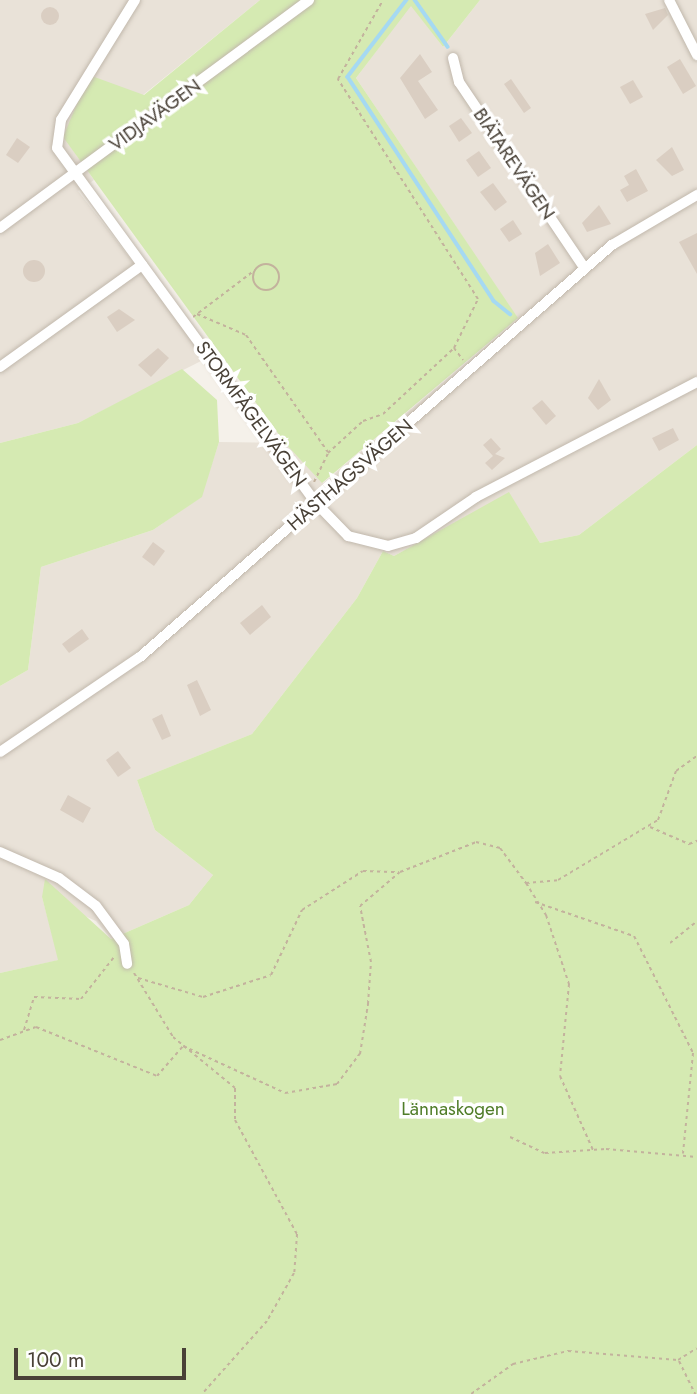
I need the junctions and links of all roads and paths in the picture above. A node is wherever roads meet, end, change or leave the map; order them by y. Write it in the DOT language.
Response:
graph roads {
  1 [pos="135,0"];
  2 [pos="309,0"];
  3 [pos="383,0"];
  4 [pos="669,0"];
  5 [pos="697,55"];
  6 [pos="453,58"];
  7 [pos="75,173"];
  8 [pos="697,195"];
  9 [pos="0,228"];
  10 [pos="142,265"];
  11 [pos="584,267"];
  12 [pos="255,270"];
  13 [pos="197,314"];
  14 [pos="189,320"];
  15 [pos="454,348"];
  16 [pos="0,367"];
  17 [pos="471,369"];
  18 [pos="697,382"];
  19 [pos="328,453"];
  20 [pos="313,486"];
  21 [pos="317,503"];
  22 [pos="0,752"];
  23 [pos="697,756"];
  24 [pos="648,826"];
  25 [pos="697,841"];
  26 [pos="0,852"];
  27 [pos="400,872"];
  28 [pos="526,883"];
  29 [pos="535,902"];
  30 [pos="697,921"];
  31 [pos="670,943"];
  32 [pos="124,944"];
  33 [pos="127,964"];
  34 [pos="136,977"];
  35 [pos="24,1031"];
  36 [pos="0,1040"];
  37 [pos="183,1046"];
  38 [pos="695,1053"];
  39 [pos="510,1138"];
  40 [pos="593,1150"];
  41 [pos="684,1154"];
  42 [pos="697,1157"];
  43 [pos="697,1348"];
  44 [pos="678,1360"];
  45 [pos="202,1394"];
  46 [pos="471,1394"];
  47 [pos="695,1394"];
  1 -- 7 [label="street, STORMFÅGELVÄGEN"];
  2 -- 7 [label="street, VIDJAVÄGEN"];
  3 -- 15 [label="path"];
  4 -- 5 [label="street"];
  6 -- 11 [label="street, BIÄTAREVÄGEN"];
  7 -- 9 [label="street, VIDJAVÄGEN"];
  7 -- 10 [label="street, STORMFÅGELVÄGEN"];
  8 -- 11 [label="street, HÄSTHAGSVÄGEN"];
  10 -- 16 [label="street"];
  10 -- 21 [label="street, STORMFÅGELVÄGEN"];
  11 -- 17 [label="street, HÄSTHAGSVÄGEN"];
  12 -- 12 [label="path"];
  12 -- 13 [label="path"];
  13 -- 14 [label="path"];
  13 -- 19 [label="path"];
  15 -- 17 [label="path"];
  15 -- 19 [label="path"];
  17 -- 21 [label="street, HÄSTHAGSVÄGEN"];
  18 -- 21 [label="street, STORMFÅGELVÄGEN"];
  19 -- 20 [label="path"];
  21 -- 22 [label="street, HÄSTHAGSVÄGEN"];
  23 -- 24 [label="path"];
  24 -- 25 [label="path"];
  24 -- 28 [label="path"];
  26 -- 32 [label="street"];
  27 -- 28 [label="path"];
  27 -- 34 [label="path"];
  27 -- 37 [label="path"];
  28 -- 29 [label="path"];
  29 -- 38 [label="path"];
  29 -- 40 [label="path"];
  30 -- 31 [label="path"];
  32 -- 33 [label="street"];
  32 -- 35 [label="path"];
  33 -- 34 [label="path"];
  34 -- 37 [label="path"];
  35 -- 36 [label="path"];
  35 -- 37 [label="path"];
  37 -- 45 [label="path"];
  38 -- 41 [label="path"];
  39 -- 40 [label="path"];
  40 -- 41 [label="path"];
  41 -- 42 [label="path"];
  43 -- 44 [label="path"];
  44 -- 46 [label="path"];
  44 -- 47 [label="path"];
}
